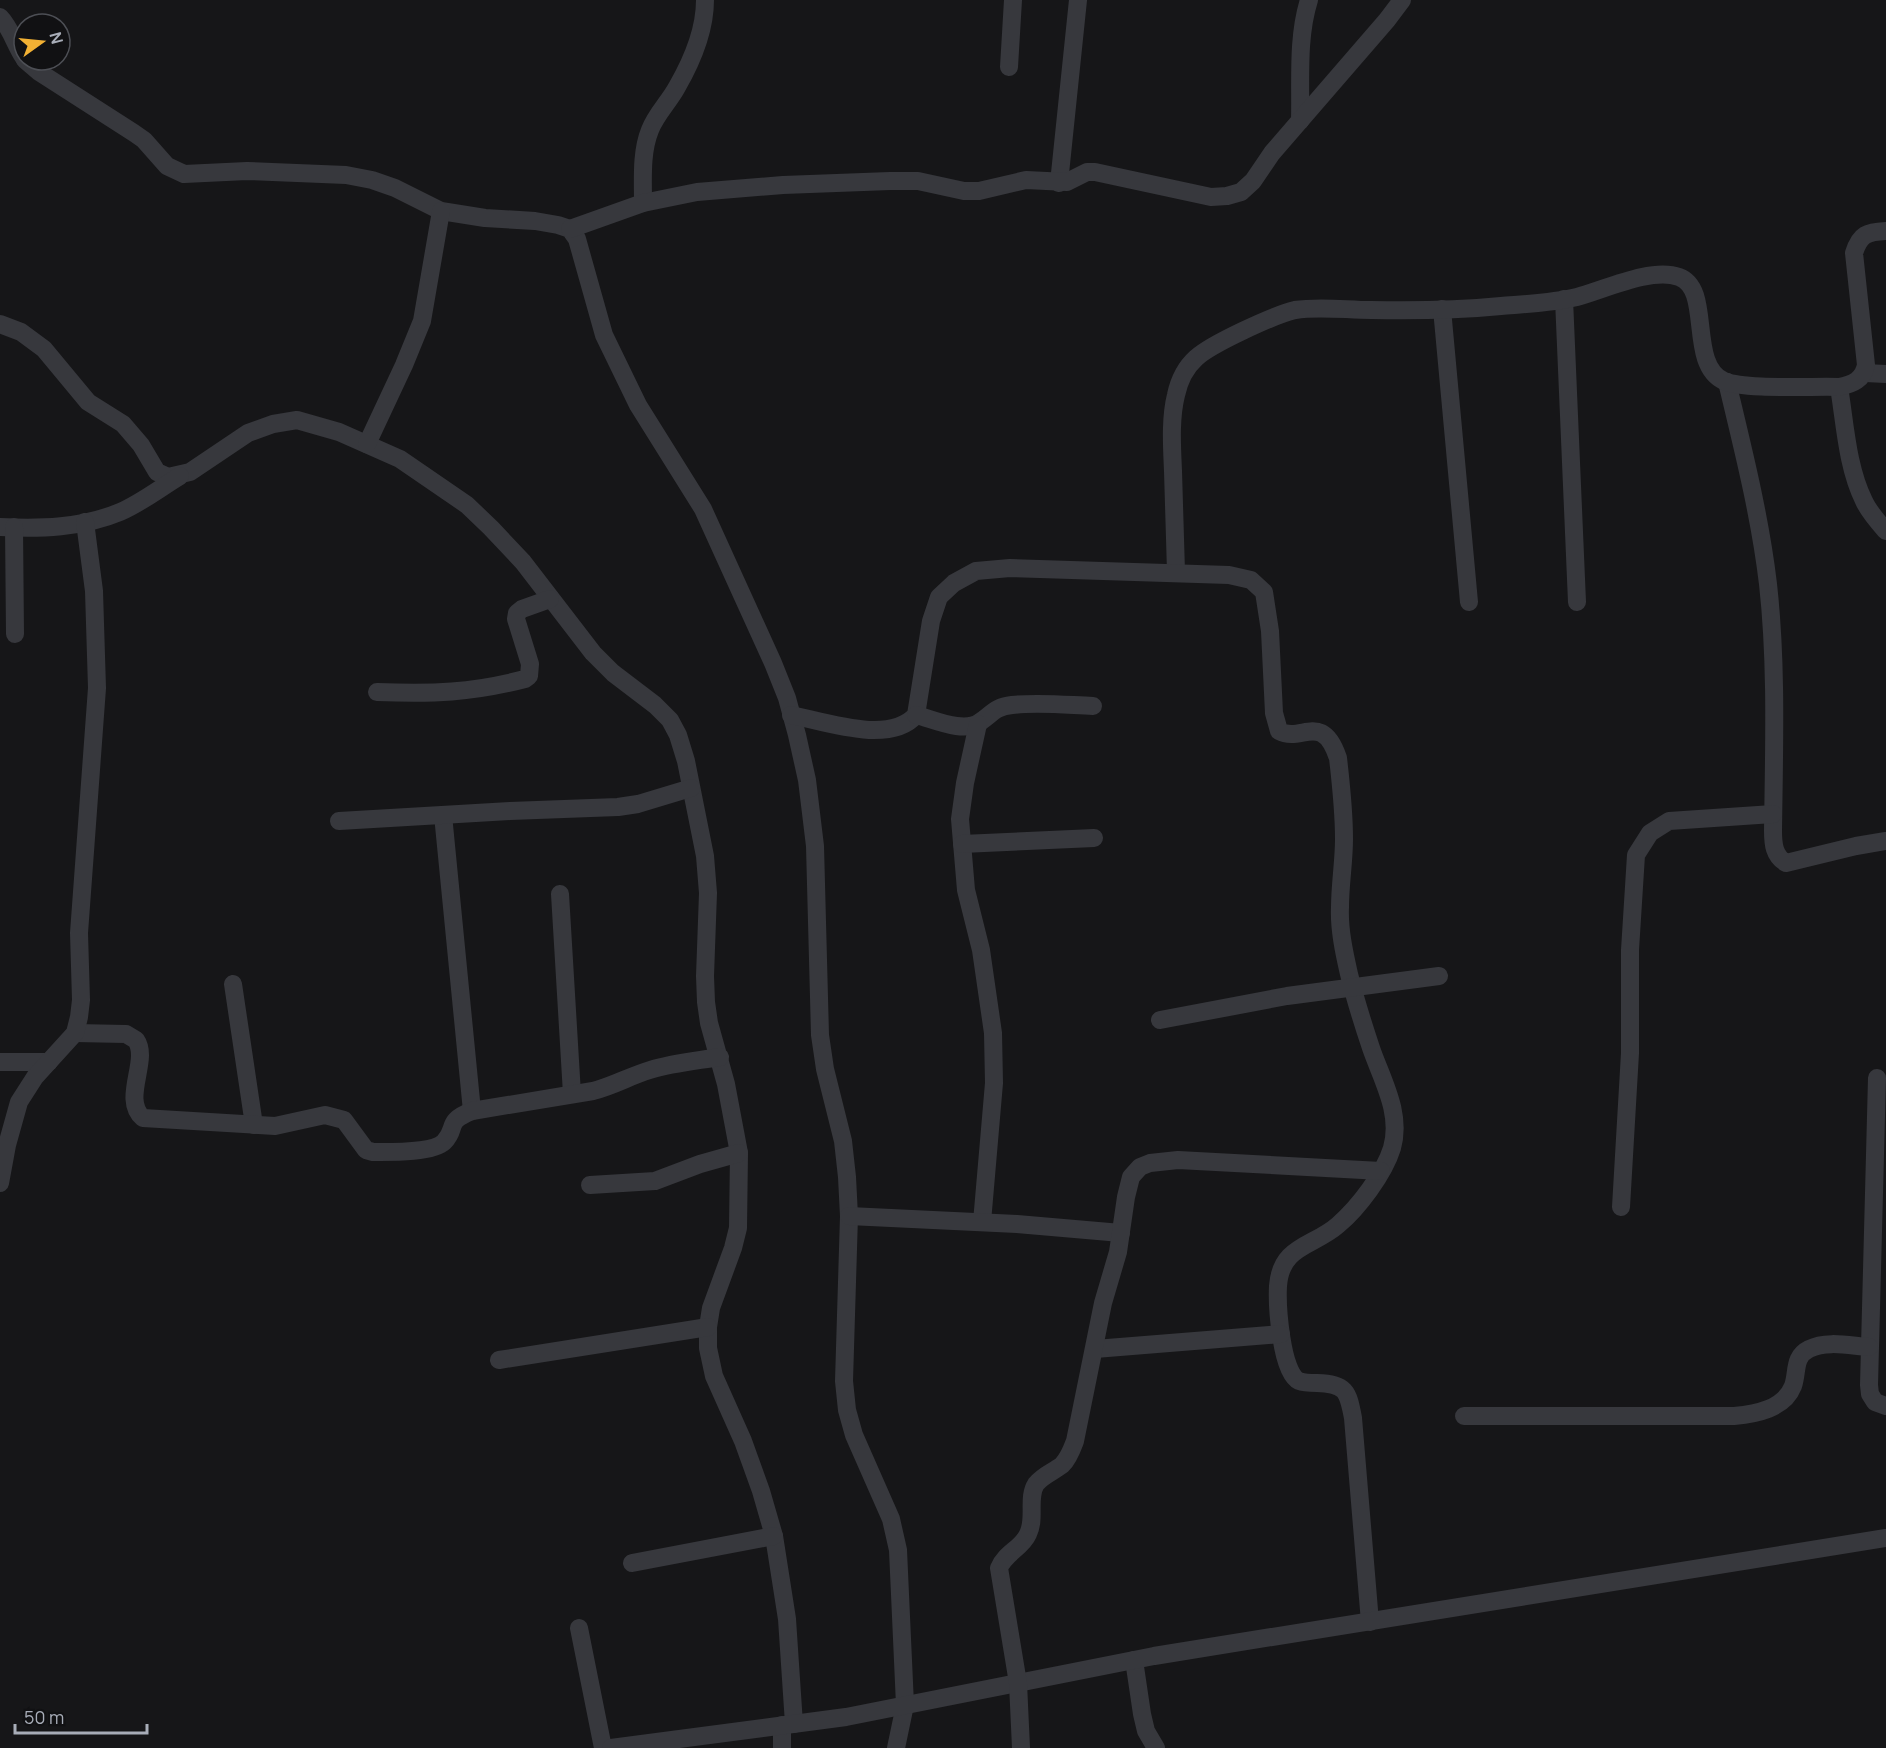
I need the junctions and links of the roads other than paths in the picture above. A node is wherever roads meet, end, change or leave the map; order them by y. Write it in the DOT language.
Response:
graph roads {
  1 [pos="705,0"];
  2 [pos="1013,0"];
  3 [pos="1078,0"];
  4 [pos="1309,0"];
  5 [pos="1402,0"];
  6 [pos="0,17"];
  7 [pos="12,37"];
  8 [pos="1009,67"];
  9 [pos="39,72"];
  10 [pos="1300,121"];
  11 [pos="1059,183"];
  12 [pos="643,203"];
  13 [pos="441,210"];
  14 [pos="570,229"];
  15 [pos="1886,231"];
  16 [pos="1564,299"];
  17 [pos="1442,309"];
  18 [pos="0,324"];
  19 [pos="1865,373"];
  20 [pos="1886,374"];
  21 [pos="1727,382"];
  22 [pos="1839,387"];
  23 [pos="367,444"];
  24 [pos="180,476"];
  25 [pos="85,522"];
  26 [pos="7,527"];
  27 [pos="1886,531"];
  28 [pos="1176,572"];
  29 [pos="550,599"];
  30 [pos="1469,602"];
  31 [pos="1577,602"];
  32 [pos="15,634"];
  33 [pos="378,692"];
  34 [pos="1093,706"];
  35 [pos="791,715"];
  36 [pos="916,715"];
  37 [pos="978,724"];
  38 [pos="691,788"];
  39 [pos="1773,814"];
  40 [pos="443,815"];
  41 [pos="339,821"];
  42 [pos="1094,838"];
  43 [pos="1886,841"];
  44 [pos="962,844"];
  45 [pos="560,894"];
  46 [pos="1440,976"];
  47 [pos="233,984"];
  48 [pos="1353,987"];
  49 [pos="1160,1020"];
  50 [pos="75,1033"];
  51 [pos="720,1057"];
  52 [pos="0,1062"];
  53 [pos="49,1062"];
  54 [pos="1877,1078"];
  55 [pos="572,1094"];
  56 [pos="472,1111"];
  57 [pos="254,1125"];
  58 [pos="739,1153"];
  59 [pos="1381,1171"];
  60 [pos="0,1183"];
  61 [pos="590,1185"];
  62 [pos="1880,1200"];
  63 [pos="1621,1207"];
  64 [pos="849,1216"];
  65 [pos="982,1222"];
  66 [pos="1121,1233"];
  67 [pos="708,1327"];
  68 [pos="1281,1334"];
  69 [pos="1869,1347"];
  70 [pos="1095,1349"];
  71 [pos="500,1360"];
  72 [pos="1886,1406"];
  73 [pos="1464,1416"];
  74 [pos="774,1536"];
  75 [pos="1886,1538"];
  76 [pos="632,1563"];
  77 [pos="1370,1622"];
  78 [pos="579,1628"];
  79 [pos="1134,1660"];
  80 [pos="1018,1683"];
  81 [pos="905,1705"];
  82 [pos="788,1725"];
  83 [pos="603,1748"];
  84 [pos="611,1748"];
  85 [pos="782,1748"];
  86 [pos="896,1748"];
  87 [pos="1021,1748"];
  88 [pos="1156,1748"];
  1 -- 12 [label="street"];
  2 -- 8 [label="street"];
  3 -- 11 [label="street"];
  4 -- 10 [label="street"];
  5 -- 10 [label="street"];
  6 -- 7 [label="street"];
  9 -- 13 [label="street"];
  10 -- 11 [label="street"];
  11 -- 12 [label="street"];
  12 -- 14 [label="street"];
  13 -- 14 [label="street"];
  13 -- 23 [label="street"];
  14 -- 35 [label="street"];
  15 -- 19 [label="street"];
  16 -- 17 [label="street"];
  16 -- 21 [label="street"];
  16 -- 31 [label="street"];
  17 -- 28 [label="street"];
  17 -- 30 [label="street"];
  18 -- 24 [label="street"];
  19 -- 20 [label="street"];
  19 -- 22 [label="street"];
  21 -- 22 [label="street"];
  21 -- 39 [label="street"];
  22 -- 27 [label="street"];
  23 -- 24 [label="street"];
  23 -- 29 [label="street"];
  24 -- 25 [label="street"];
  25 -- 26 [label="street"];
  25 -- 50 [label="street"];
  26 -- 32 [label="street"];
  28 -- 36 [label="street"];
  28 -- 48 [label="street"];
  29 -- 33 [label="street"];
  29 -- 38 [label="street"];
  34 -- 37 [label="street"];
  35 -- 36 [label="street"];
  35 -- 64 [label="street"];
  36 -- 37 [label="street"];
  37 -- 44 [label="street"];
  38 -- 40 [label="street"];
  38 -- 51 [label="street"];
  39 -- 43 [label="street"];
  39 -- 63 [label="street"];
  40 -- 41 [label="street"];
  40 -- 56 [label="street"];
  42 -- 44 [label="street"];
  44 -- 65 [label="street"];
  45 -- 55 [label="street"];
  46 -- 48 [label="street"];
  47 -- 57 [label="street"];
  48 -- 49 [label="street"];
  48 -- 59 [label="street"];
  50 -- 53 [label="street"];
  50 -- 57 [label="street"];
  51 -- 55 [label="street"];
  51 -- 58 [label="street"];
  52 -- 53 [label="street"];
  53 -- 60 [label="street"];
  54 -- 62 [label="street"];
  55 -- 56 [label="street"];
  56 -- 57 [label="street"];
  58 -- 61 [label="street"];
  58 -- 67 [label="street"];
  59 -- 66 [label="street"];
  59 -- 68 [label="street"];
  62 -- 69 [label="street"];
  64 -- 65 [label="street"];
  64 -- 81 [label="street"];
  65 -- 66 [label="street"];
  66 -- 70 [label="street"];
  67 -- 71 [label="street"];
  67 -- 74 [label="street"];
  68 -- 70 [label="street"];
  68 -- 77 [label="street"];
  69 -- 72 [label="street"];
  69 -- 73 [label="street"];
  70 -- 80 [label="street"];
  74 -- 76 [label="street"];
  74 -- 82 [label="street"];
  75 -- 77 [label="street"];
  77 -- 79 [label="street"];
  78 -- 83 [label="street"];
  79 -- 80 [label="street"];
  79 -- 88 [label="street"];
  80 -- 81 [label="street"];
  80 -- 87 [label="street"];
  81 -- 82 [label="street"];
  81 -- 86 [label="street"];
  82 -- 84 [label="street"];
  82 -- 85 [label="street"];
}
